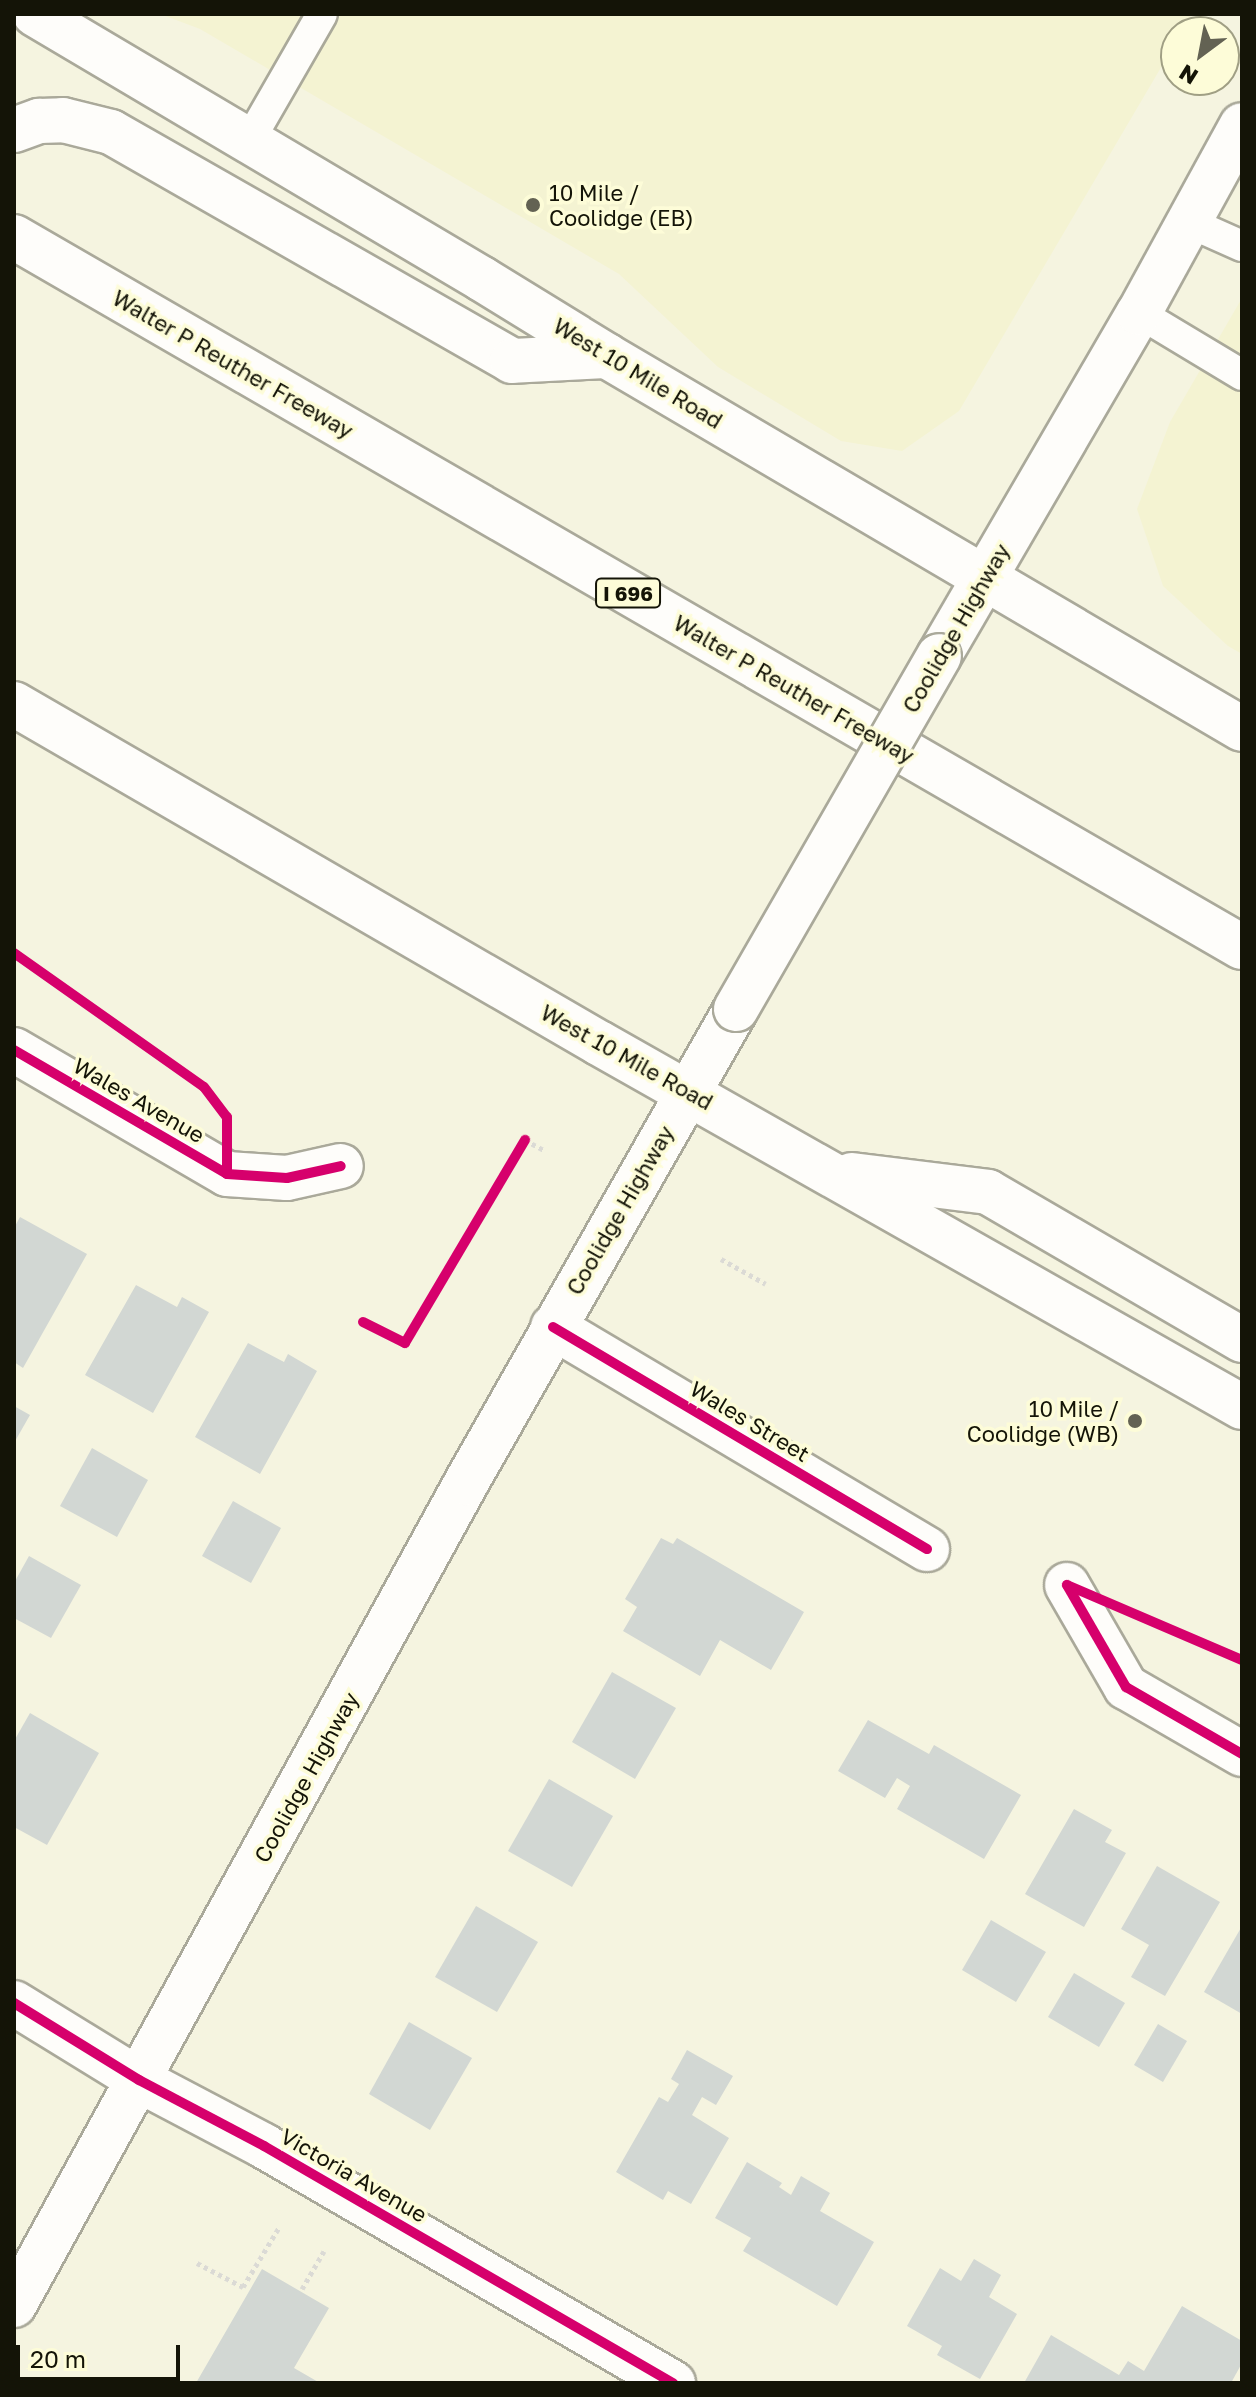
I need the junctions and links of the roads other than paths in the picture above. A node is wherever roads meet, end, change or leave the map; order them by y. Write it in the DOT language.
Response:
graph roads {
  1 [pos="35,14"];
  2 [pos="322,14"];
  3 [pos="1242,125"];
  4 [pos="24,127"];
  5 [pos="249,141"];
  6 [pos="1188,222"];
  7 [pos="14,237"];
  8 [pos="1242,246"];
  9 [pos="1139,313"];
  10 [pos="607,356"];
  11 [pos="1242,375"];
  12 [pos="984,578"];
  13 [pos="14,704"];
  14 [pos="1242,729"];
  15 [pos="1242,947"];
  16 [pos="14,1050"];
  17 [pos="688,1091"];
  18 [pos="341,1166"];
  19 [pos="834,1173"];
  20 [pos="553,1327"];
  21 [pos="1242,1340"];
  22 [pos="1242,1407"];
  23 [pos="927,1549"];
  24 [pos="1067,1585"];
  25 [pos="1242,1754"];
  26 [pos="14,2003"];
  27 [pos="139,2080"];
  28 [pos="14,2305"];
  29 [pos="673,2383"];
  1 -- 5 [label="main road, West 10 Mile Road"];
  2 -- 5 [label="lane"];
  3 -- 6 [label="main road, Coolidge Highway"];
  4 -- 10 [label="main road"];
  5 -- 10 [label="main road, West 10 Mile Road"];
  6 -- 8 [label="lane"];
  6 -- 9 [label="main road, Coolidge Highway"];
  7 -- 15 [label="main road, Walter P Reuther Freeway / I 696"];
  9 -- 11 [label="lane"];
  9 -- 12 [label="main road, Coolidge Highway"];
  10 -- 12 [label="main road, West 10 Mile Road"];
  12 -- 14 [label="main road, West 10 Mile Road"];
  12 -- 17 [label="main road, Coolidge Highway, bridge"];
  13 -- 17 [label="main road, West 10 Mile Road"];
  16 -- 18 [label="main road, Wales Avenue"];
  17 -- 19 [label="main road, West 10 Mile Road"];
  17 -- 20 [label="main road, Coolidge Highway"];
  19 -- 21 [label="main road"];
  19 -- 22 [label="main road, West 10 Mile Road"];
  20 -- 23 [label="main road, Wales Street"];
  20 -- 27 [label="main road, Coolidge Highway"];
  24 -- 25 [label="main road"];
  26 -- 27 [label="main road, Victoria Avenue"];
  27 -- 28 [label="main road, Coolidge Highway"];
  27 -- 29 [label="main road, Victoria Avenue"];
}
